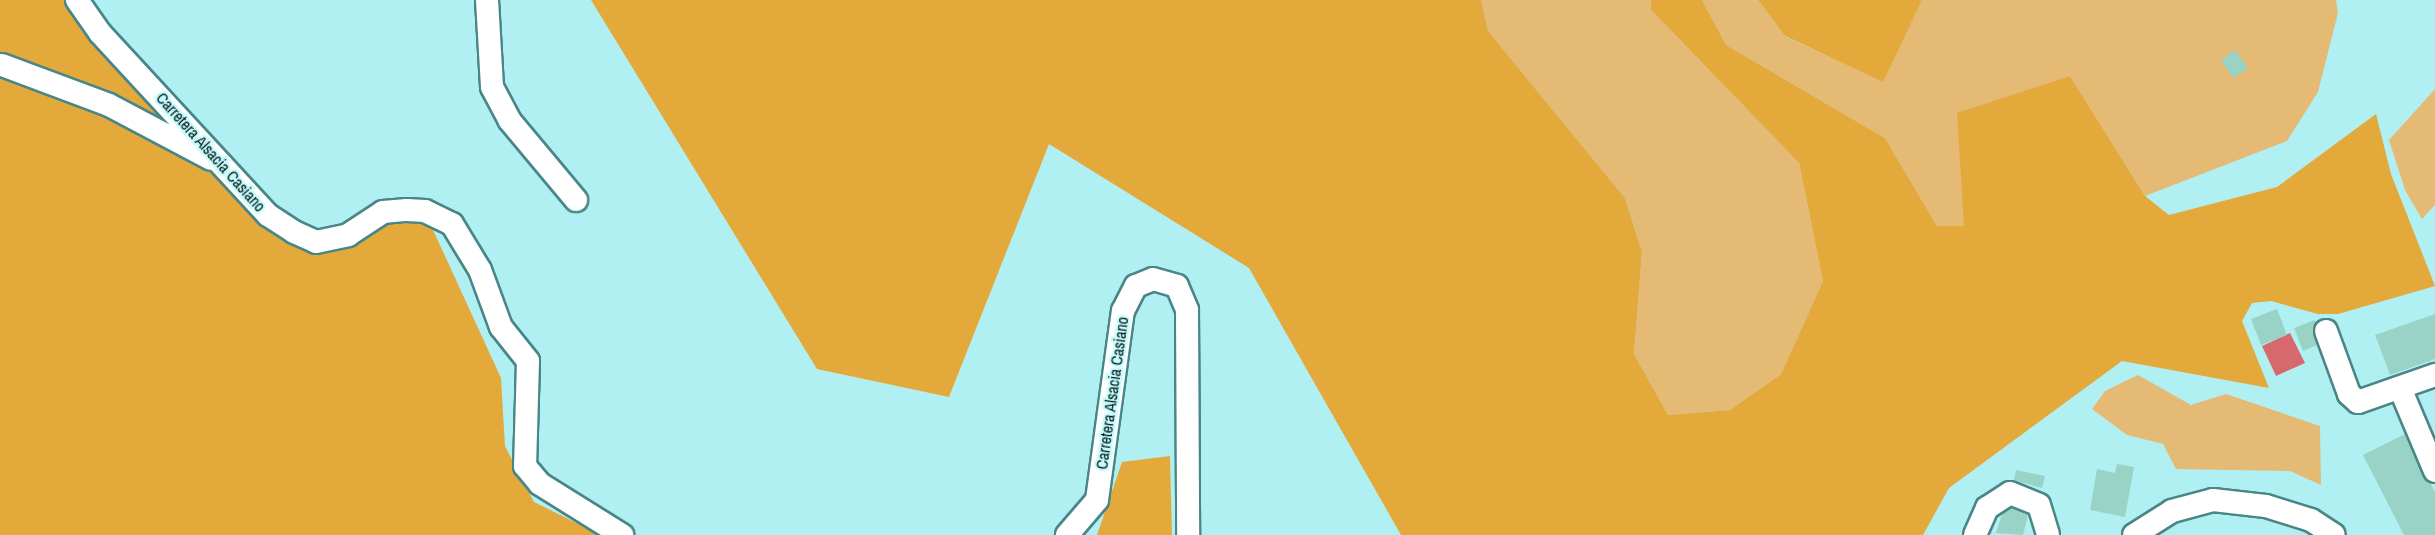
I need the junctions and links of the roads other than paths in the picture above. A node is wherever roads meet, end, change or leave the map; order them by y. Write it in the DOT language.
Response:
graph roads {
  1 [pos="77,0"];
  2 [pos="488,0"];
  3 [pos="2,65"];
  4 [pos="226,167"];
  5 [pos="576,200"];
  6 [pos="2326,331"];
  7 [pos="2435,375"];
  8 [pos="2400,387"];
  9 [pos="2426,426"];
  10 [pos="2435,471"];
  11 [pos="622,535"];
  12 [pos="1067,535"];
  13 [pos="1188,535"];
  14 [pos="1975,535"];
  15 [pos="2048,535"];
  16 [pos="2134,535"];
  17 [pos="2334,535"];
  1 -- 4 [label="street, Carretera Alsacia Casiano"];
  2 -- 5 [label="street"];
  3 -- 4 [label="street"];
  4 -- 11 [label="street, Carretera Alsacia Casiano"];
  6 -- 8 [label="street"];
  7 -- 8 [label="street"];
  8 -- 9 [label="street"];
  9 -- 10 [label="street"];
  12 -- 13 [label="street, Carretera Alsacia Casiano"];
  14 -- 15 [label="street"];
  16 -- 17 [label="street"];
}
